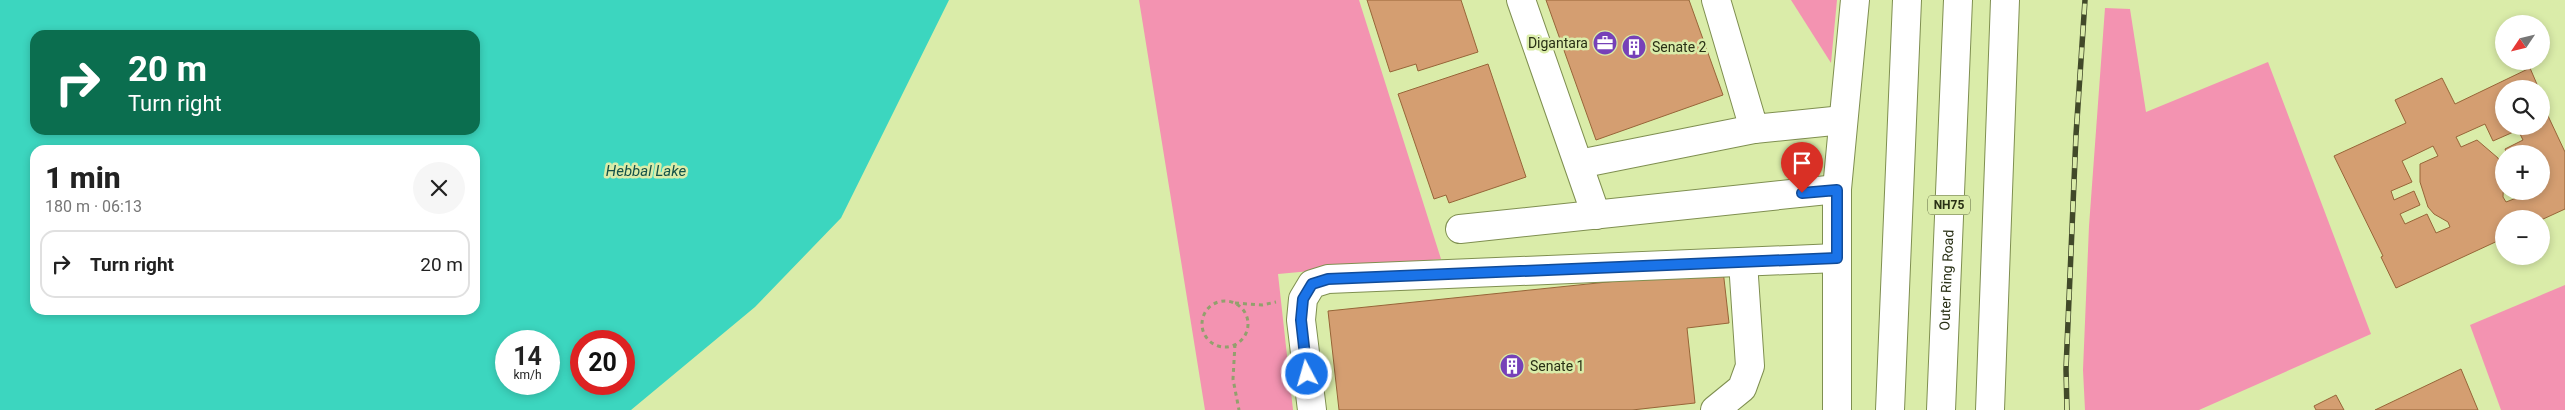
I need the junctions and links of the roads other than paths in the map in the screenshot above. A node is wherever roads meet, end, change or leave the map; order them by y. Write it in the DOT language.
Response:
graph roads {
  1 [pos="1521,0"];
  2 [pos="1716,0"];
  3 [pos="1855,0"];
  4 [pos="1907,0"];
  5 [pos="1958,0"];
  6 [pos="2005,0"];
  7 [pos="1844,120"];
  8 [pos="1754,129"];
  9 [pos="1579,164"];
  10 [pos="1837,190"];
  11 [pos="1596,215"];
  12 [pos="1460,229"];
  13 [pos="1837,258"];
  14 [pos="1744,262"];
  15 [pos="1312,410"];
  16 [pos="1715,410"];
  17 [pos="1837,410"];
  18 [pos="1890,410"];
  19 [pos="1940,410"];
  20 [pos="1990,410"];
  1 -- 9 [label="main road"];
  2 -- 8 [label="main road"];
  3 -- 7 [label="main road"];
  4 -- 18 [label="main road"];
  5 -- 19 [label="main road, Outer Ring Road / NH75"];
  6 -- 20 [label="main road"];
  7 -- 8 [label="main road"];
  7 -- 10 [label="main road"];
  8 -- 9 [label="main road"];
  9 -- 11 [label="main road"];
  10 -- 11 [label="main road"];
  10 -- 13 [label="main road"];
  11 -- 12 [label="main road"];
  13 -- 14 [label="main road"];
  13 -- 17 [label="main road"];
  14 -- 15 [label="main road"];
  14 -- 16 [label="main road"];
}
